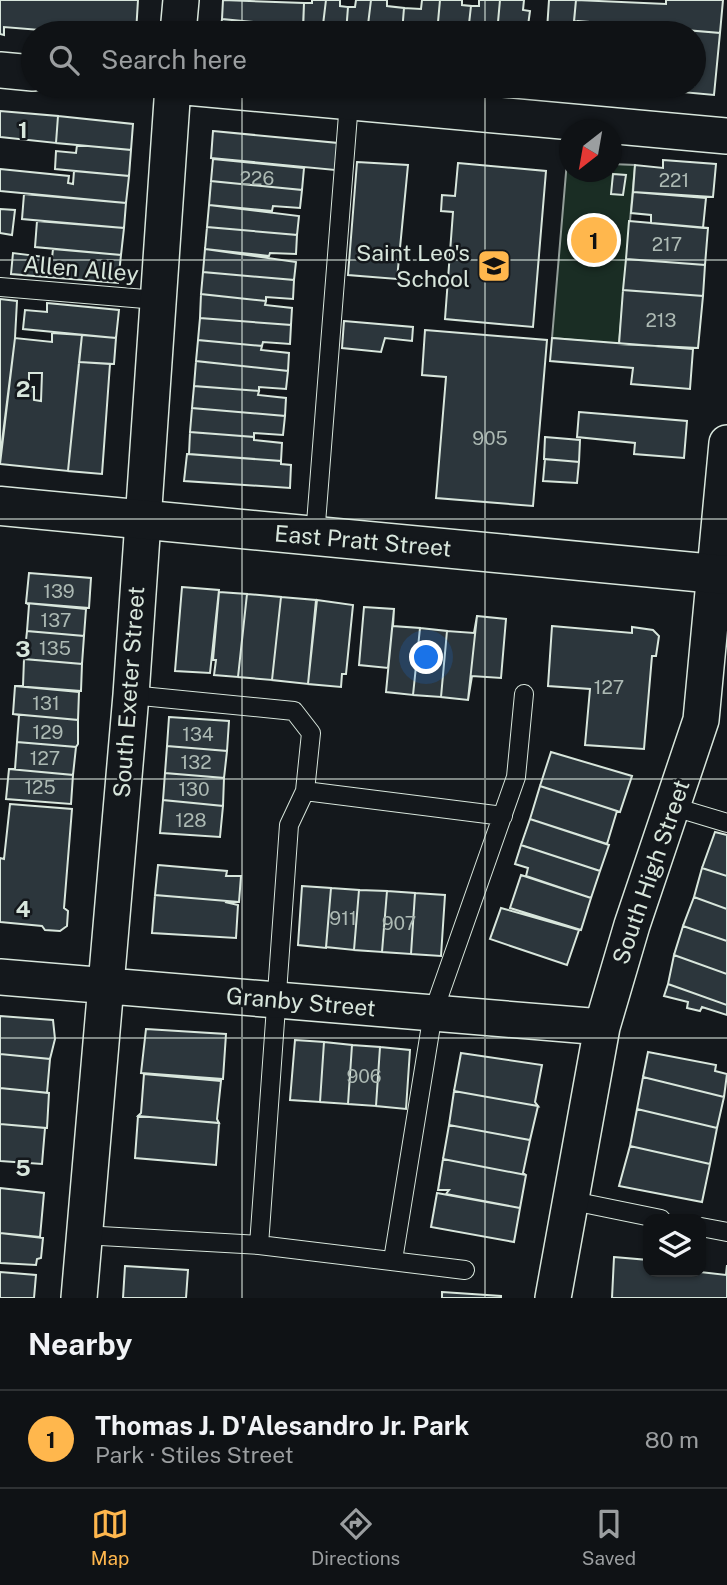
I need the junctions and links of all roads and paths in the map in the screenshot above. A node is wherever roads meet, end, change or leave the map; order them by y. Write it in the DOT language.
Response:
graph roads {
  1 [pos="181,0"];
  2 [pos="179,21"];
  3 [pos="0,70"];
  4 [pos="21,72"];
  5 [pos="173,98"];
  6 [pos="305,98"];
  7 [pos="349,102"];
  8 [pos="727,136"];
  9 [pos="0,286"];
  10 [pos="157,300"];
  11 [pos="727,443"];
  12 [pos="0,506"];
  13 [pos="141,520"];
  14 [pos="315,536"];
  15 [pos="721,575"];
  16 [pos="524,694"];
  17 [pos="131,695"];
  18 [pos="305,791"];
  19 [pos="674,807"];
  20 [pos="503,816"];
  21 [pos="727,823"];
  22 [pos="0,977"];
  23 [pos="104,986"];
  24 [pos="274,1000"];
  25 [pos="433,1013"];
  26 [pos="601,1027"];
  27 [pos="568,1200"];
  28 [pos="643,1215"];
  29 [pos="726,1226"];
  30 [pos="706,1227"];
  31 [pos="83,1235"];
  32 [pos="259,1245"];
  33 [pos="393,1260"];
  34 [pos="465,1270"];
  35 [pos="79,1298"];
  36 [pos="553,1298"];
  1 -- 2 [label="street"];
  3 -- 4 [label="street"];
  5 -- 10 [label="street, South Exeter Street"];
  6 -- 7 [label="street"];
  7 -- 8 [label="street"];
  7 -- 14 [label="lane"];
  9 -- 10 [label="lane, Allen Alley"];
  10 -- 13 [label="street, South Exeter Street"];
  11 -- 15 [label="street, South High Street"];
  12 -- 13 [label="main road, East Pratt Street"];
  13 -- 14 [label="main road, East Pratt Street"];
  13 -- 17 [label="street, South Exeter Street"];
  14 -- 15 [label="main road, East Pratt Street"];
  15 -- 19 [label="street, South High Street"];
  16 -- 20 [label="lane"];
  17 -- 18 [label="lane"];
  17 -- 23 [label="street, South Exeter Street"];
  18 -- 20 [label="lane"];
  18 -- 24 [label="lane"];
  19 -- 21 [label="lane"];
  19 -- 26 [label="street, South High Street"];
  20 -- 25 [label="lane"];
  22 -- 23 [label="street, Granby Street"];
  23 -- 24 [label="street, Granby Street"];
  23 -- 31 [label="street, South Exeter Street"];
  24 -- 25 [label="street, Granby Street"];
  24 -- 32 [label="lane"];
  25 -- 26 [label="street, Granby Street"];
  25 -- 33 [label="lane"];
  26 -- 27 [label="street, South High Street"];
  27 -- 28 [label="lane"];
  27 -- 36 [label="street, South High Street"];
  29 -- 30 [label="lane"];
  31 -- 32 [label="lane"];
  31 -- 35 [label="street, South Exeter Street"];
  32 -- 33 [label="lane"];
  33 -- 34 [label="lane"];
}
